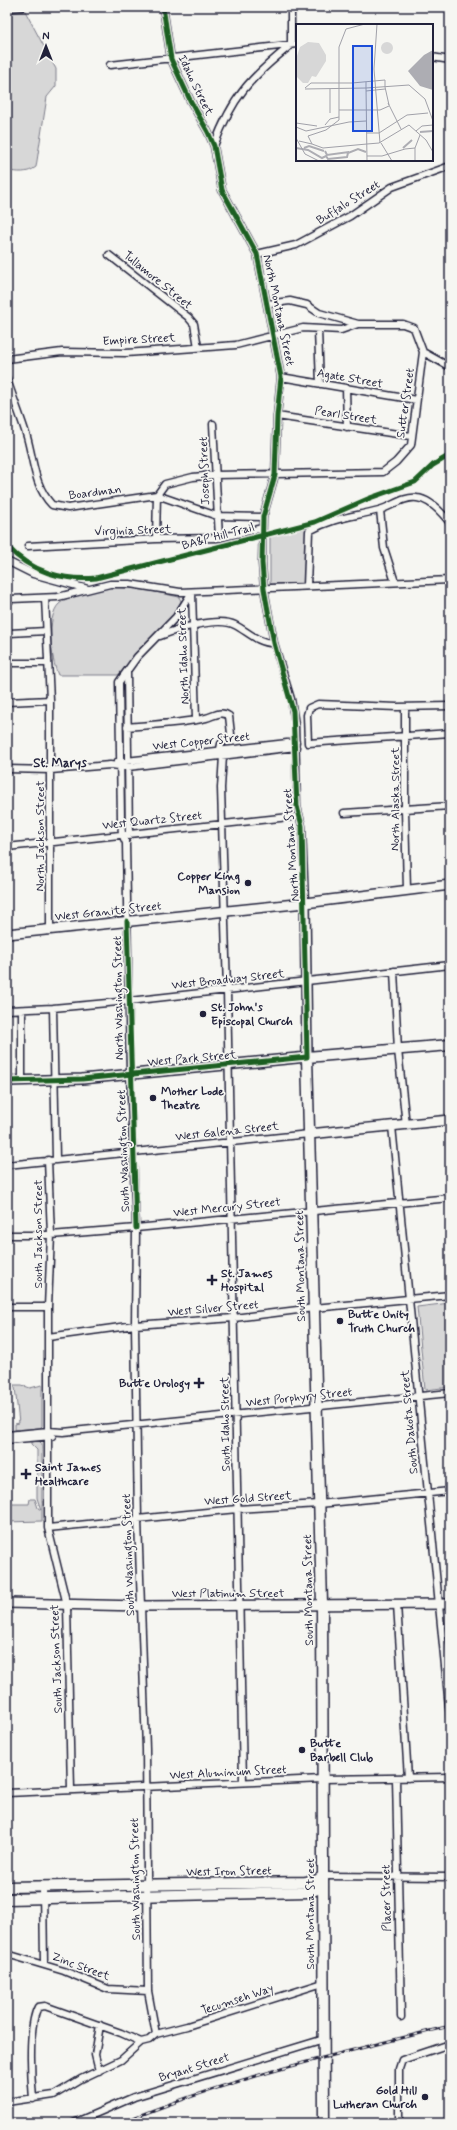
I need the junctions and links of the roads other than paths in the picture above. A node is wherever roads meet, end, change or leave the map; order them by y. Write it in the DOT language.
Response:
graph roads {
  1 [pos="22,7"];
  2 [pos="163,7"];
  3 [pos="291,7"];
  4 [pos="7,8"];
  5 [pos="294,45"];
  6 [pos="433,57"];
  7 [pos="171,59"];
  8 [pos="450,60"];
  9 [pos="110,65"];
  10 [pos="214,146"];
  11 [pos="450,166"];
  12 [pos="257,254"];
  13 [pos="109,255"];
  14 [pos="267,304"];
  15 [pos="358,324"];
  16 [pos="318,330"];
  17 [pos="272,336"];
  18 [pos="198,347"];
  19 [pos="423,352"];
  20 [pos="7,359"];
  21 [pos="450,367"];
  22 [pos="281,377"];
  23 [pos="7,379"];
  24 [pos="320,384"];
  25 [pos="346,388"];
  26 [pos="416,400"];
  27 [pos="277,416"];
  28 [pos="213,424"];
  29 [pos="347,427"];
  30 [pos="411,436"];
  31 [pos="214,475"];
  32 [pos="275,475"];
  33 [pos="157,495"];
  34 [pos="380,510"];
  35 [pos="217,516"];
  36 [pos="263,517"];
  37 [pos="450,524"];
  38 [pos="262,529"];
  39 [pos="219,538"];
  40 [pos="156,539"];
  41 [pos="28,546"];
  42 [pos="7,561"];
  43 [pos="450,580"];
  44 [pos="395,582"];
  45 [pos="307,586"];
  46 [pos="88,589"];
  47 [pos="264,589"];
  48 [pos="192,592"];
  49 [pos="45,598"];
  50 [pos="11,599"];
  51 [pos="194,626"];
  52 [pos="46,631"];
  53 [pos="10,633"];
  54 [pos="157,638"];
  55 [pos="274,643"];
  56 [pos="11,663"];
  57 [pos="48,663"];
  58 [pos="127,671"];
  59 [pos="50,700"];
  60 [pos="7,702"];
  61 [pos="450,706"];
  62 [pos="405,707"];
  63 [pos="196,720"];
  64 [pos="127,727"];
  65 [pos="450,733"];
  66 [pos="405,736"];
  67 [pos="296,744"];
  68 [pos="220,749"];
  69 [pos="222,756"];
  70 [pos="120,764"];
  71 [pos="128,764"];
  72 [pos="7,769"];
  73 [pos="51,770"];
  74 [pos="450,806"];
  75 [pos="405,810"];
  76 [pos="344,813"];
  77 [pos="299,816"];
  78 [pos="222,824"];
  79 [pos="130,833"];
  80 [pos="122,834"];
  81 [pos="51,842"];
  82 [pos="126,843"];
  83 [pos="7,847"];
  84 [pos="450,885"];
  85 [pos="407,890"];
  86 [pos="305,903"];
  87 [pos="225,911"];
  88 [pos="127,921"];
  89 [pos="50,930"];
  90 [pos="7,934"];
  91 [pos="450,965"];
  92 [pos="394,971"];
  93 [pos="307,982"];
  94 [pos="227,990"];
  95 [pos="129,1001"];
  96 [pos="54,1008"];
  97 [pos="7,1010"];
  98 [pos="22,1010"];
  99 [pos="450,1045"];
  100 [pos="398,1050"];
  101 [pos="307,1057"];
  102 [pos="229,1065"];
  103 [pos="130,1074"];
  104 [pos="55,1080"];
  105 [pos="7,1081"];
  106 [pos="22,1081"];
  107 [pos="450,1120"];
  108 [pos="406,1125"];
  109 [pos="392,1126"];
  110 [pos="309,1134"];
  111 [pos="230,1143"];
  112 [pos="133,1152"];
  113 [pos="48,1160"];
  114 [pos="56,1160"];
  115 [pos="7,1165"];
  116 [pos="450,1198"];
  117 [pos="399,1203"];
  118 [pos="311,1210"];
  119 [pos="231,1218"];
  120 [pos="136,1228"];
  121 [pos="7,1235"];
  122 [pos="51,1235"];
  123 [pos="450,1295"];
  124 [pos="409,1299"];
  125 [pos="7,1307"];
  126 [pos="48,1307"];
  127 [pos="314,1308"];
  128 [pos="234,1318"];
  129 [pos="135,1325"];
  130 [pos="48,1337"];
  131 [pos="450,1393"];
  132 [pos="418,1396"];
  133 [pos="316,1407"];
  134 [pos="236,1415"];
  135 [pos="137,1425"];
  136 [pos="48,1434"];
  137 [pos="7,1435"];
  138 [pos="7,1440"];
  139 [pos="450,1491"];
  140 [pos="427,1493"];
  141 [pos="319,1504"];
  142 [pos="237,1509"];
  143 [pos="138,1520"];
  144 [pos="48,1528"];
  145 [pos="7,1603"];
  146 [pos="322,1604"];
  147 [pos="397,1604"];
  148 [pos="438,1604"];
  149 [pos="450,1604"];
  150 [pos="67,1605"];
  151 [pos="240,1605"];
  152 [pos="141,1606"];
  153 [pos="450,1717"];
  154 [pos="450,1777"];
  155 [pos="396,1778"];
  156 [pos="408,1778"];
  157 [pos="323,1779"];
  158 [pos="243,1782"];
  159 [pos="145,1787"];
  160 [pos="71,1790"];
  161 [pos="7,1793"];
  162 [pos="397,1876"];
  163 [pos="450,1877"];
  164 [pos="323,1880"];
  165 [pos="146,1885"];
  166 [pos="7,1887"];
  167 [pos="43,1887"];
  168 [pos="146,1896"];
  169 [pos="43,1898"];
  170 [pos="7,1899"];
  171 [pos="7,1954"];
  172 [pos="44,1964"];
  173 [pos="323,1983"];
  174 [pos="148,1991"];
  175 [pos="400,2017"];
  176 [pos="100,2025"];
  177 [pos="156,2034"];
  178 [pos="324,2039"];
  179 [pos="141,2042"];
  180 [pos="450,2044"];
  181 [pos="99,2071"];
  182 [pos="33,2099"];
  183 [pos="7,2102"];
  184 [pos="74,2123"];
  185 [pos="324,2123"];
  186 [pos="399,2123"];
  1 -- 4 [label="street"];
  2 -- 7 [label="street, Idaho Street"];
  3 -- 5 [label="street"];
  5 -- 7 [label="street"];
  5 -- 10 [label="street"];
  6 -- 8 [label="street"];
  7 -- 9 [label="street"];
  7 -- 10 [label="street, Idaho Street"];
  10 -- 12 [label="street, North Montana Street"];
  11 -- 12 [label="street, Buffalo Street"];
  12 -- 14 [label="street, North Montana Street"];
  13 -- 18 [label="street, Tullamore Street"];
  14 -- 15 [label="street"];
  14 -- 17 [label="street, North Montana Street"];
  15 -- 16 [label="street, Empire Street"];
  15 -- 19 [label="street, Sutter Street"];
  16 -- 17 [label="street, Empire Street"];
  16 -- 24 [label="street"];
  17 -- 18 [label="street, Empire Street"];
  17 -- 22 [label="street, North Montana Street"];
  18 -- 20 [label="street, Empire Street"];
  19 -- 21 [label="street"];
  19 -- 26 [label="street, Sutter Street"];
  22 -- 24 [label="street, Agate Street"];
  22 -- 27 [label="street, North Montana Street"];
  23 -- 33 [label="street, Boardman"];
  24 -- 25 [label="street, Agate Street"];
  25 -- 26 [label="street, Agate Street"];
  25 -- 29 [label="street"];
  26 -- 30 [label="street, Sutter Street"];
  27 -- 29 [label="street, Pearl Street"];
  27 -- 32 [label="street, North Montana Street"];
  28 -- 31 [label="street, Joseph Street"];
  29 -- 30 [label="street, Pearl Street"];
  30 -- 32 [label="street, Sutter Street"];
  31 -- 32 [label="street"];
  31 -- 33 [label="street"];
  31 -- 35 [label="street, Joseph Street"];
  32 -- 36 [label="street, North Montana Street"];
  33 -- 35 [label="street, Boardman"];
  33 -- 40 [label="street"];
  34 -- 37 [label="street"];
  34 -- 44 [label="street"];
  34 -- 45 [label="street"];
  35 -- 36 [label="street, Boardman"];
  35 -- 39 [label="street, Joseph Street"];
  36 -- 38 [label="street, North Montana Street"];
  38 -- 39 [label="street, Virginia Street"];
  38 -- 47 [label="street, North Montana Street"];
  39 -- 40 [label="street, Virginia Street"];
  40 -- 41 [label="street, Virginia Street"];
  42 -- 46 [label="street"];
  43 -- 44 [label="street"];
  44 -- 45 [label="street"];
  45 -- 47 [label="street"];
  46 -- 48 [label="street"];
  46 -- 49 [label="street"];
  47 -- 48 [label="street"];
  47 -- 55 [label="street, North Montana Street"];
  48 -- 51 [label="street, North Idaho Street"];
  48 -- 54 [label="street, North Washington Street"];
  49 -- 50 [label="street"];
  49 -- 52 [label="street, North Jackson Street"];
  51 -- 54 [label="street"];
  51 -- 55 [label="street"];
  51 -- 63 [label="street, North Idaho Street"];
  52 -- 53 [label="street"];
  52 -- 57 [label="street, North Jackson Street"];
  54 -- 58 [label="street, North Washington Street"];
  55 -- 67 [label="street, North Montana Street"];
  56 -- 57 [label="street"];
  57 -- 59 [label="street, North Jackson Street"];
  58 -- 64 [label="street, North Washington Street"];
  58 -- 70 [label="street, North Washington Street"];
  59 -- 60 [label="street"];
  59 -- 73 [label="street, North Jackson Street"];
  61 -- 62 [label="street"];
  62 -- 66 [label="street, North Alaska Street"];
  62 -- 66 [label="street"];
  63 -- 64 [label="street"];
  63 -- 68 [label="street"];
  64 -- 71 [label="street, North Washington Street"];
  65 -- 66 [label="street"];
  66 -- 75 [label="street, North Alaska Street"];
  67 -- 68 [label="street, West Copper Street"];
  67 -- 69 [label="street, West Copper Street"];
  67 -- 77 [label="street, North Montana Street"];
  68 -- 71 [label="street, West Copper Street"];
  69 -- 71 [label="street, West Copper Street"];
  69 -- 78 [label="street"];
  70 -- 71 [label="street, West Copper Street"];
  70 -- 73 [label="street, West Copper Street"];
  70 -- 80 [label="street, North Washington Street"];
  71 -- 79 [label="street, North Washington Street"];
  72 -- 73 [label="street, West Copper Street"];
  73 -- 81 [label="street, North Jackson Street"];
  74 -- 75 [label="street"];
  75 -- 76 [label="street"];
  75 -- 85 [label="street, North Alaska Street"];
  77 -- 78 [label="street, West Quartz Street"];
  77 -- 86 [label="street, North Montana Street"];
  78 -- 79 [label="street, West Quartz Street"];
  78 -- 87 [label="street"];
  79 -- 80 [label="street, West Quartz Street"];
  79 -- 82 [label="street, North Washington Street"];
  80 -- 81 [label="street, West Quartz Street"];
  80 -- 82 [label="street, North Washington Street"];
  81 -- 83 [label="street, West Quartz Street"];
  81 -- 89 [label="street, North Jackson Street"];
  82 -- 88 [label="street, North Washington Street"];
  84 -- 85 [label="street, West Granite Street"];
  85 -- 86 [label="street, West Granite Street"];
  86 -- 87 [label="street, West Granite Street"];
  86 -- 93 [label="street, North Montana Street"];
  87 -- 88 [label="street, West Granite Street"];
  87 -- 94 [label="street"];
  88 -- 89 [label="street, West Granite Street"];
  88 -- 95 [label="street, North Washington Street"];
  89 -- 90 [label="street, West Granite Street"];
  91 -- 92 [label="street, West Broadway Street"];
  92 -- 93 [label="street, West Broadway Street"];
  92 -- 100 [label="street"];
  93 -- 94 [label="street, West Broadway Street"];
  93 -- 101 [label="street, North Montana Street"];
  94 -- 95 [label="street, West Broadway Street"];
  94 -- 102 [label="street"];
  95 -- 96 [label="street, West Broadway Street"];
  95 -- 103 [label="street, North Washington Street"];
  96 -- 98 [label="street, West Broadway Street"];
  96 -- 104 [label="street"];
  97 -- 98 [label="street, West Broadway Street"];
  98 -- 106 [label="street"];
  99 -- 100 [label="main road, West Park Street"];
  100 -- 101 [label="main road, West Park Street"];
  100 -- 108 [label="street"];
  101 -- 102 [label="street, West Park Street"];
  101 -- 110 [label="main road, South Montana Street"];
  102 -- 103 [label="street, West Park Street"];
  102 -- 111 [label="street, South Idaho Street"];
  103 -- 104 [label="street, West Park Street"];
  103 -- 112 [label="street, South Washington Street"];
  104 -- 106 [label="street, West Park Street"];
  104 -- 114 [label="street"];
  105 -- 106 [label="street, West Park Street"];
  107 -- 108 [label="street, West Galena Street"];
  108 -- 109 [label="street, West Galena Street"];
  109 -- 110 [label="street, West Galena Street"];
  109 -- 117 [label="street, South Dakota Street"];
  110 -- 111 [label="street, West Galena Street"];
  110 -- 118 [label="main road, South Montana Street"];
  111 -- 112 [label="street, West Galena Street"];
  111 -- 119 [label="street, South Idaho Street"];
  112 -- 114 [label="street, West Galena Street"];
  112 -- 120 [label="street, South Washington Street"];
  113 -- 114 [label="street, West Galena Street"];
  113 -- 115 [label="street, West Galena Street"];
  113 -- 122 [label="street, South Jackson Street"];
  116 -- 117 [label="street, West Mercury Street"];
  117 -- 118 [label="street, West Mercury Street"];
  117 -- 124 [label="street, South Dakota Street"];
  118 -- 119 [label="street, West Mercury Street"];
  118 -- 127 [label="main road, South Montana Street"];
  119 -- 120 [label="street, West Mercury Street"];
  119 -- 128 [label="street, South Idaho Street"];
  120 -- 122 [label="street, West Mercury Street"];
  120 -- 129 [label="street, South Washington Street"];
  121 -- 122 [label="street, West Mercury Street"];
  122 -- 126 [label="street, South Jackson Street"];
  123 -- 124 [label="street, West Silver Street"];
  124 -- 127 [label="street, West Silver Street"];
  124 -- 132 [label="street, South Dakota Street"];
  125 -- 126 [label="street"];
  126 -- 130 [label="street"];
  127 -- 128 [label="street, West Silver Street"];
  127 -- 133 [label="main road, South Montana Street"];
  128 -- 129 [label="street, West Silver Street"];
  128 -- 134 [label="street, South Idaho Street"];
  129 -- 130 [label="street, West Silver Street"];
  129 -- 135 [label="street, South Washington Street"];
  130 -- 136 [label="street, South Jackson Street"];
  131 -- 132 [label="street, West Porphyry Street"];
  132 -- 133 [label="street, West Porphyry Street"];
  132 -- 140 [label="street, South Dakota Street"];
  133 -- 134 [label="street, West Porphyry Street"];
  133 -- 141 [label="main road, South Montana Street"];
  134 -- 135 [label="street, West Porphyry Street"];
  134 -- 142 [label="street, South Idaho Street"];
  135 -- 136 [label="street, West Porphyry Street"];
  135 -- 143 [label="street, South Washington Street"];
  136 -- 137 [label="street"];
  136 -- 138 [label="street"];
  136 -- 144 [label="street, South Jackson Street"];
  139 -- 140 [label="street, West Gold Street"];
  140 -- 141 [label="street, West Gold Street"];
  140 -- 148 [label="street, South Dakota Street"];
  141 -- 142 [label="street, West Gold Street"];
  141 -- 146 [label="main road, South Montana Street"];
  142 -- 143 [label="street, West Gold Street"];
  142 -- 151 [label="street, South Idaho Street"];
  143 -- 144 [label="street, West Gold Street"];
  143 -- 152 [label="street, South Washington Street"];
  144 -- 150 [label="street, South Jackson Street"];
  145 -- 150 [label="street, West Platinum Street"];
  146 -- 147 [label="street, West Platinum Street"];
  146 -- 151 [label="street, West Platinum Street"];
  146 -- 157 [label="main road, South Montana Street"];
  147 -- 148 [label="street, West Platinum Street"];
  147 -- 156 [label="street"];
  148 -- 149 [label="street, West Platinum Street"];
  148 -- 153 [label="street, South Dakota Street"];
  150 -- 152 [label="street, West Platinum Street"];
  150 -- 160 [label="street, South Jackson Street"];
  151 -- 152 [label="street, West Platinum Street"];
  151 -- 158 [label="street, South Idaho Street"];
  152 -- 159 [label="street, South Washington Street"];
  154 -- 156 [label="street, West Aluminum Street"];
  155 -- 156 [label="street, West Aluminum Street"];
  155 -- 157 [label="street, West Aluminum Street"];
  155 -- 162 [label="street, Placer Street"];
  157 -- 158 [label="street, West Aluminum Street"];
  157 -- 164 [label="main road, South Montana Street"];
  158 -- 159 [label="street, West Aluminum Street"];
  159 -- 160 [label="street, West Aluminum Street"];
  159 -- 165 [label="street, South Washington Street"];
  160 -- 161 [label="street, West Aluminum Street"];
  162 -- 163 [label="street, West Iron Street"];
  162 -- 164 [label="street, West Iron Street"];
  162 -- 175 [label="street, Placer Street"];
  164 -- 165 [label="main road, West Iron Street"];
  164 -- 168 [label="main road, West Iron Street"];
  164 -- 173 [label="main road, South Montana Street"];
  165 -- 167 [label="main road, West Iron Street"];
  165 -- 168 [label="street, South Washington Street"];
  166 -- 167 [label="main road, West Iron Street"];
  167 -- 169 [label="street"];
  168 -- 169 [label="main road, West Iron Street"];
  168 -- 174 [label="street, South Washington Street"];
  169 -- 170 [label="main road, West Iron Street"];
  169 -- 172 [label="street"];
  171 -- 172 [label="street, Zinc Street"];
  172 -- 174 [label="street, Zinc Street"];
  173 -- 177 [label="street, Tecumseh Way"];
  173 -- 178 [label="main road, South Montana Street"];
  174 -- 177 [label="street, South Washington Street"];
  176 -- 179 [label="street"];
  176 -- 181 [label="street"];
  176 -- 182 [label="street"];
  177 -- 179 [label="street, Tecumseh Way"];
  178 -- 184 [label="street, Bryant Street"];
  178 -- 185 [label="main road, South Montana Street"];
  179 -- 181 [label="street, Tecumseh Way"];
  180 -- 186 [label="street"];
  181 -- 182 [label="street, Tecumseh Way"];
  182 -- 183 [label="street"];
}
